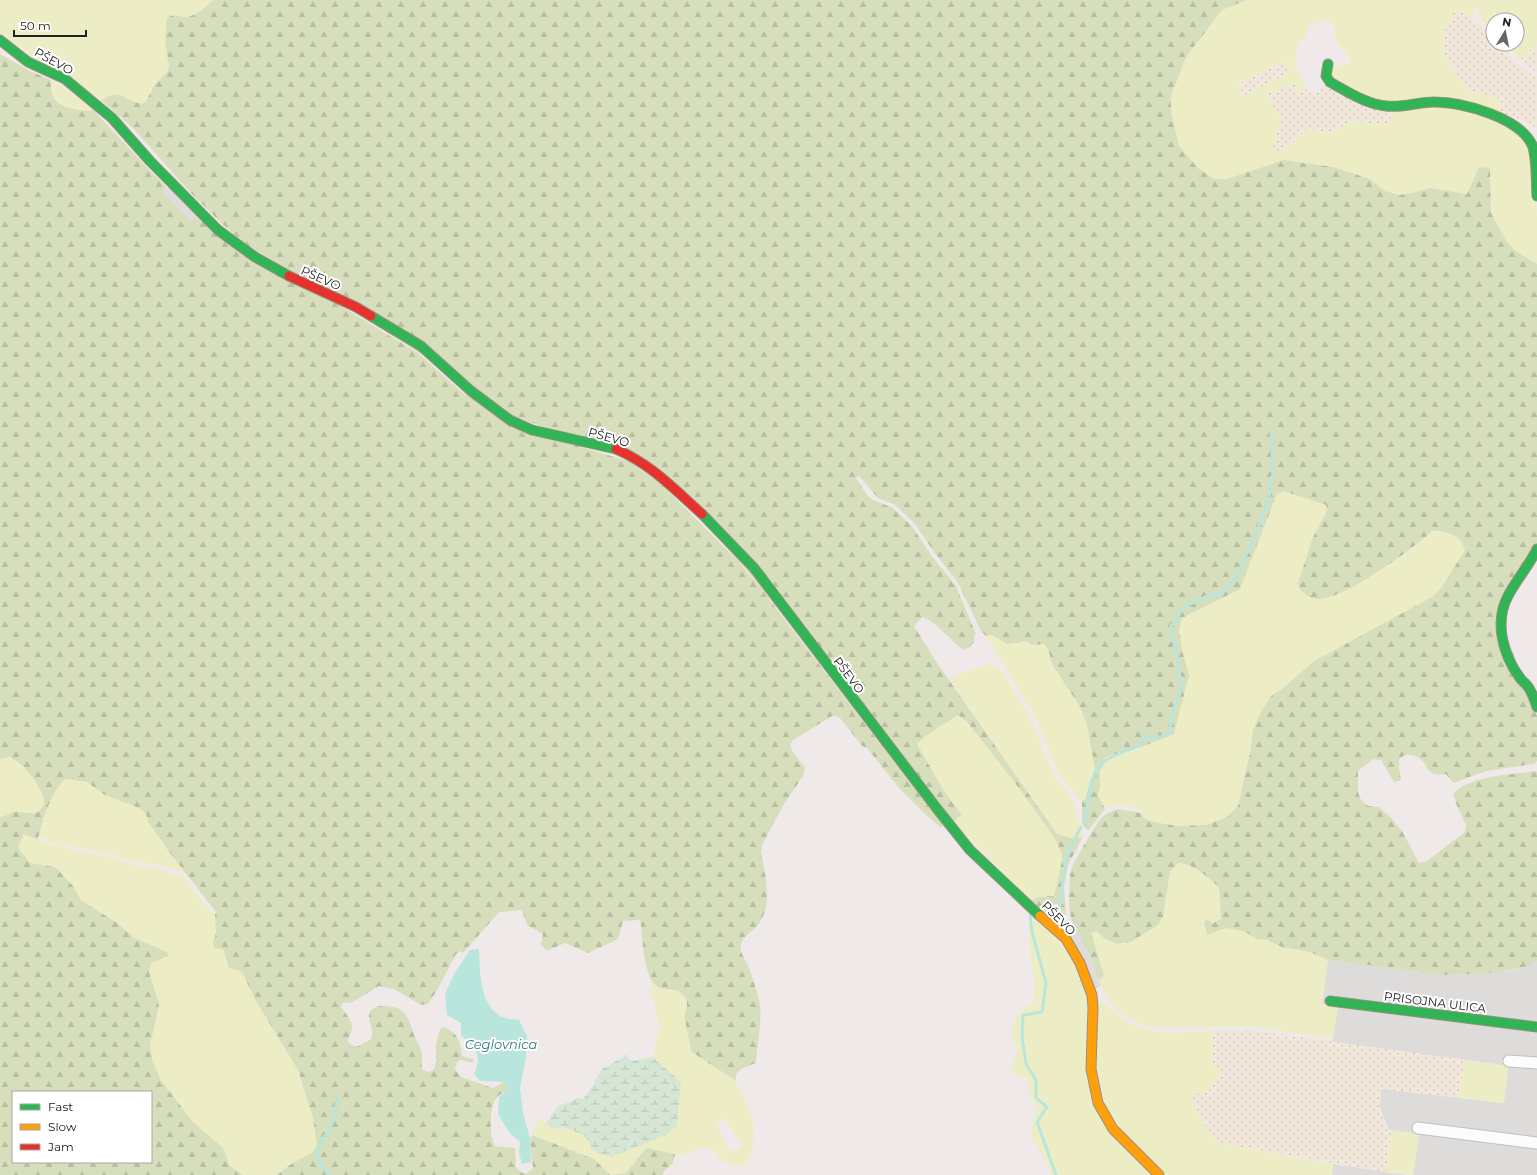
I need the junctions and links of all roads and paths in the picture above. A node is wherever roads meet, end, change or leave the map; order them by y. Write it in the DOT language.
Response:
graph roads {
  1 [pos="0,40"];
  2 [pos="1328,64"];
  3 [pos="1537,196"];
  4 [pos="1537,549"];
  5 [pos="1537,707"];
  6 [pos="1330,1001"];
  7 [pos="1537,1026"];
  8 [pos="1509,1061"];
  9 [pos="1537,1063"];
  10 [pos="1418,1128"];
  11 [pos="1537,1144"];
  12 [pos="1159,1175"];
  1 -- 12 [label="street, PŠEVO"];
  2 -- 3 [label="street"];
  4 -- 5 [label="street"];
  6 -- 7 [label="street, PRISOJNA ULICA"];
  8 -- 9 [label="street"];
  10 -- 11 [label="street"];
}
